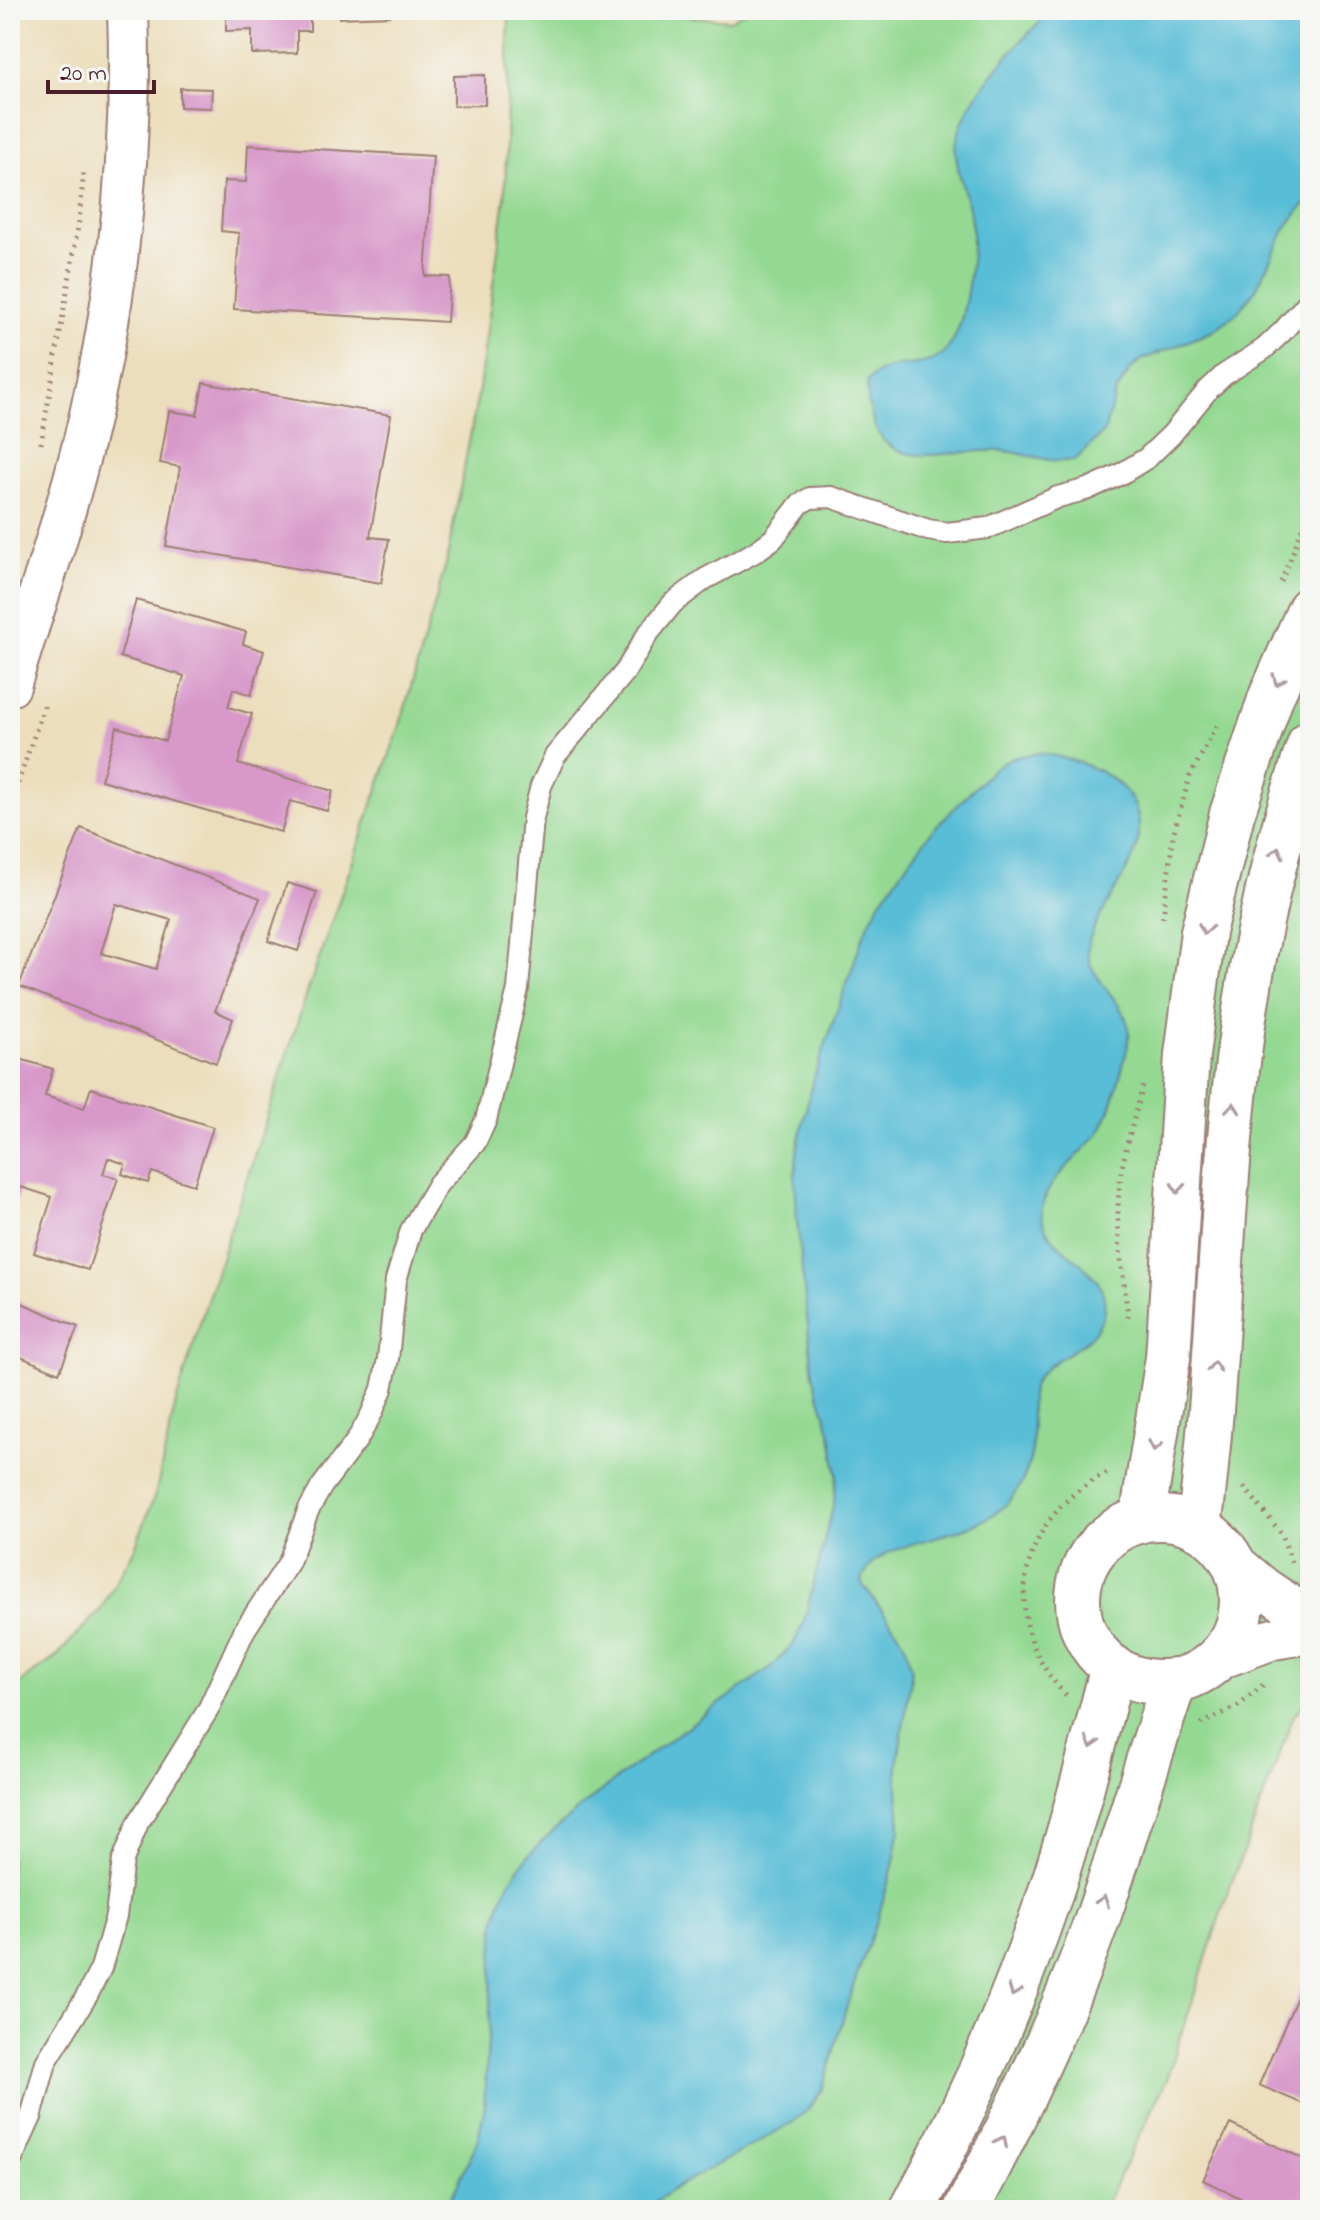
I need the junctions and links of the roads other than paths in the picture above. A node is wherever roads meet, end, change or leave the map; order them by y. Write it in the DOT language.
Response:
graph roads {
  1 [pos="128,10"];
  2 [pos="1310,300"];
  3 [pos="1310,609"];
  4 [pos="10,686"];
  5 [pos="1310,743"];
  6 [pos="1142,1520"];
  7 [pos="1199,1528"];
  8 [pos="1232,1561"];
  9 [pos="1310,1619"];
  10 [pos="1310,1633"];
  11 [pos="1214,1661"];
  12 [pos="1113,1667"];
  13 [pos="1175,1680"];
  14 [pos="10,2163"];
  15 [pos="912,2210"];
  16 [pos="966,2210"];
  1 -- 4 [label="street"];
  2 -- 14 [label="lane"];
  3 -- 6 [label="street, one-way"];
  7 -- 5 [label="street, one-way"];
  6 -- 7 [label="street"];
  6 -- 12 [label="street"];
  7 -- 8 [label="street"];
  8 -- 9 [label="street"];
  8 -- 11 [label="street"];
  10 -- 11 [label="street"];
  11 -- 13 [label="street"];
  12 -- 13 [label="street"];
  12 -- 15 [label="street, one-way"];
  16 -- 13 [label="street, one-way"];
}
